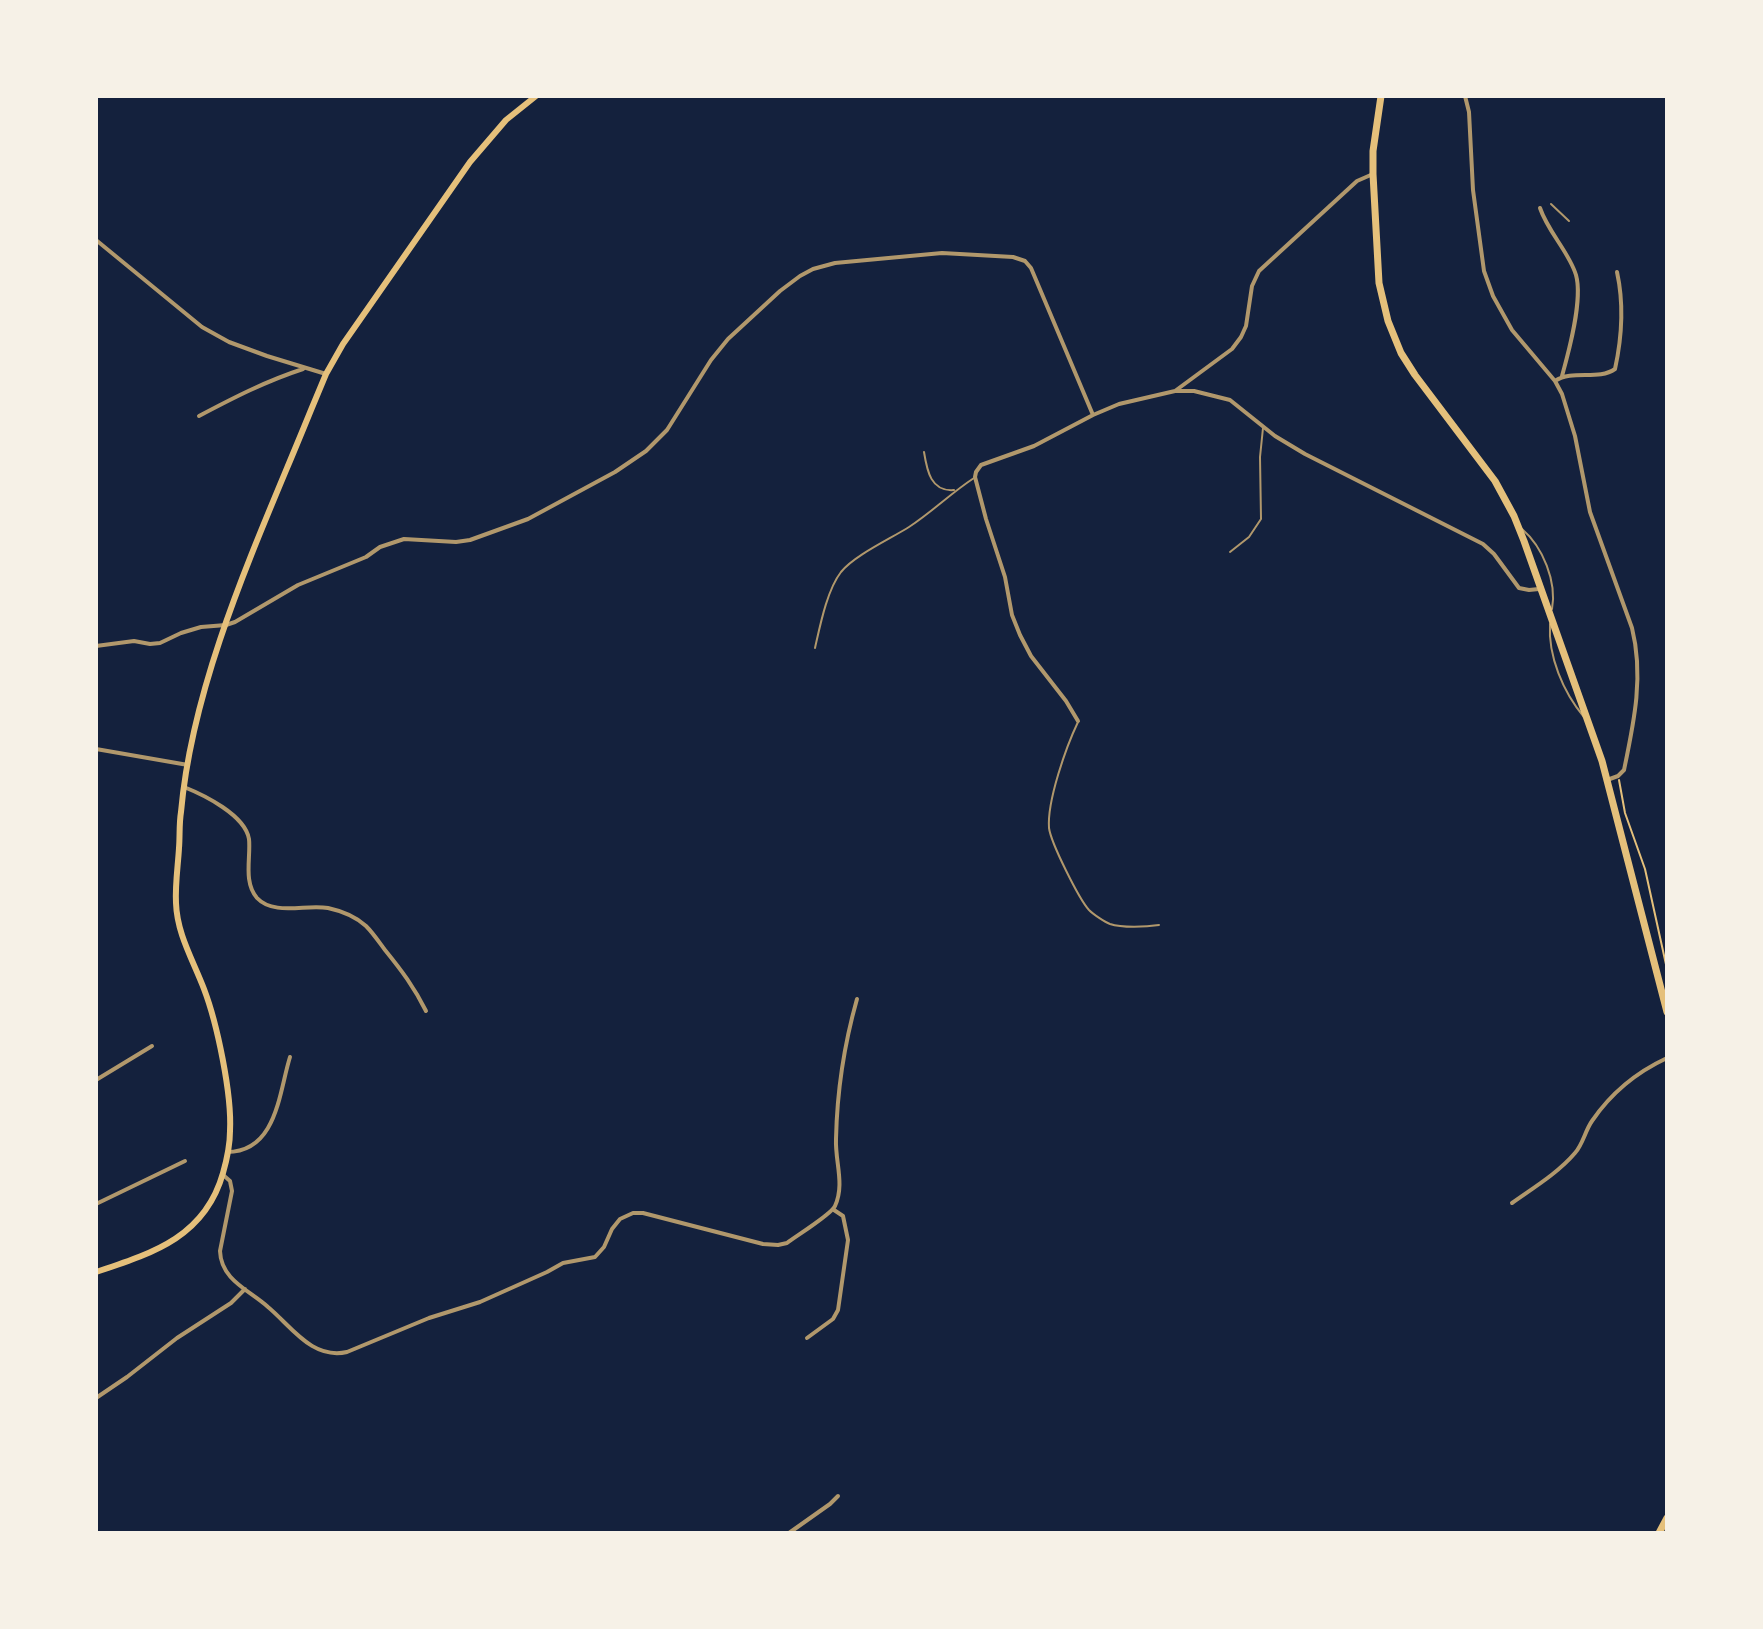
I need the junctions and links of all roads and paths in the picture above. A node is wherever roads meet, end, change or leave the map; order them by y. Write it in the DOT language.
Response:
graph roads {
  1 [pos="536,96"];
  2 [pos="1381,96"];
  3 [pos="1465,96"];
  4 [pos="1373,174"];
  5 [pos="1551,204"];
  6 [pos="1540,208"];
  7 [pos="1569,221"];
  8 [pos="96,240"];
  9 [pos="1617,272"];
  10 [pos="305,368"];
  11 [pos="326,374"];
  12 [pos="1562,376"];
  13 [pos="1555,381"];
  14 [pos="1175,391"];
  15 [pos="1093,415"];
  16 [pos="199,416"];
  17 [pos="1263,427"];
  18 [pos="924,452"];
  19 [pos="975,477"];
  20 [pos="956,490"];
  21 [pos="1518,526"];
  22 [pos="1230,552"];
  23 [pos="1542,588"];
  24 [pos="1551,615"];
  25 [pos="226,625"];
  26 [pos="96,646"];
  27 [pos="815,648"];
  28 [pos="1078,721"];
  29 [pos="96,749"];
  30 [pos="188,765"];
  31 [pos="1618,776"];
  32 [pos="1607,780"];
  33 [pos="184,787"];
  34 [pos="1159,925"];
  35 [pos="1667,969"];
  36 [pos="857,999"];
  37 [pos="426,1011"];
  38 [pos="1667,1012"];
  39 [pos="152,1046"];
  40 [pos="290,1057"];
  41 [pos="1667,1058"];
  42 [pos="96,1080"];
  43 [pos="227,1152"];
  44 [pos="185,1161"];
  45 [pos="222,1174"];
  46 [pos="1512,1203"];
  47 [pos="96,1204"];
  48 [pos="834,1210"];
  49 [pos="96,1272"];
  50 [pos="245,1289"];
  51 [pos="807,1338"];
  52 [pos="96,1398"];
  53 [pos="838,1496"];
  54 [pos="1667,1518"];
  55 [pos="789,1533"];
  56 [pos="1659,1533"];
  1 -- 11 [label="main road"];
  2 -- 4 [label="main road"];
  3 -- 13 [label="street"];
  4 -- 14 [label="street"];
  4 -- 21 [label="main road"];
  5 -- 7 [label="lane"];
  6 -- 12 [label="street"];
  8 -- 10 [label="street"];
  9 -- 12 [label="street"];
  10 -- 11 [label="street"];
  10 -- 16 [label="street"];
  11 -- 25 [label="main road"];
  12 -- 13 [label="street"];
  13 -- 31 [label="street"];
  14 -- 15 [label="street"];
  14 -- 17 [label="street"];
  15 -- 19 [label="street"];
  15 -- 25 [label="street"];
  17 -- 22 [label="lane"];
  17 -- 23 [label="street"];
  18 -- 20 [label="lane"];
  19 -- 20 [label="lane"];
  19 -- 28 [label="street"];
  20 -- 27 [label="lane"];
  21 -- 23 [label="main road"];
  21 -- 24 [label="lane"];
  23 -- 24 [label="main road"];
  24 -- 32 [label="main road"];
  25 -- 26 [label="street"];
  25 -- 30 [label="main road"];
  28 -- 34 [label="lane"];
  29 -- 30 [label="street"];
  30 -- 33 [label="main road"];
  31 -- 32 [label="street"];
  31 -- 35 [label="path"];
  32 -- 38 [label="main road"];
  33 -- 37 [label="street"];
  33 -- 43 [label="main road"];
  36 -- 48 [label="street"];
  39 -- 42 [label="street"];
  40 -- 43 [label="street"];
  41 -- 46 [label="street"];
  43 -- 45 [label="main road"];
  44 -- 47 [label="street"];
  45 -- 49 [label="main road"];
  45 -- 50 [label="street"];
  48 -- 50 [label="street"];
  48 -- 51 [label="street"];
  50 -- 52 [label="street"];
  53 -- 55 [label="street"];
  54 -- 56 [label="main road"];
}
